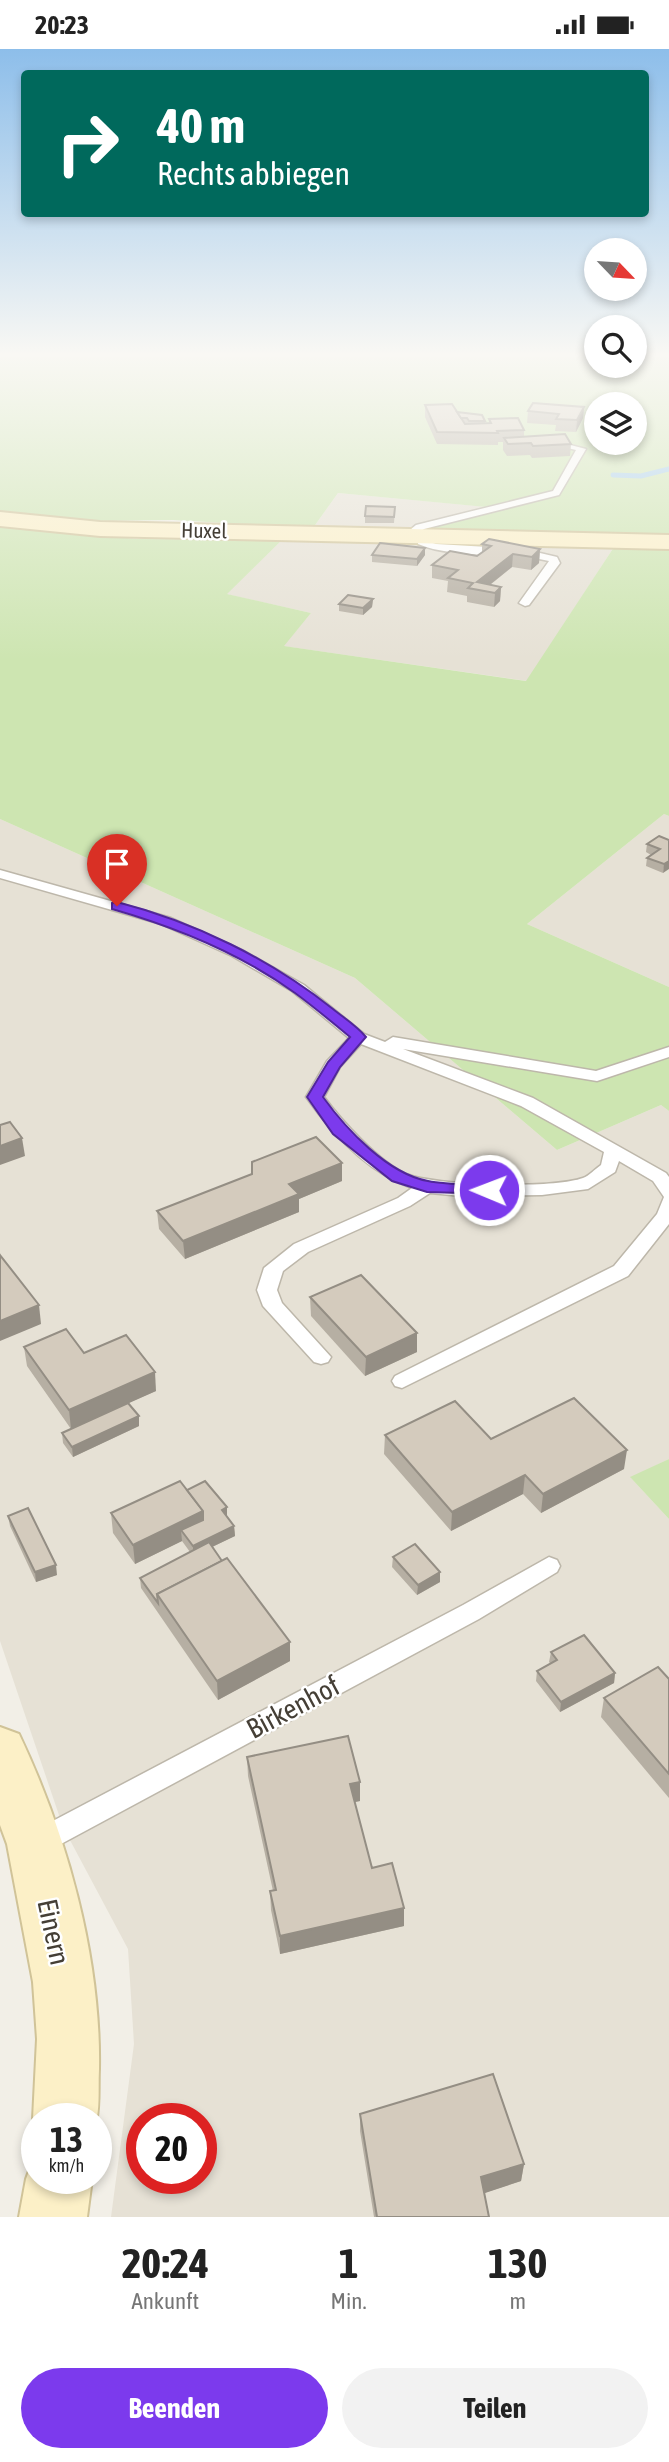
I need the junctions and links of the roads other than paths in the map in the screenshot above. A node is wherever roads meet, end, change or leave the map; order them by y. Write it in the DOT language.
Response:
graph roads {
  1 [pos="575,458"];
  2 [pos="0,519"];
  3 [pos="416,535"];
  4 [pos="669,542"];
  5 [pos="525,603"];
  6 [pos="0,874"];
  7 [pos="358,1037"];
  8 [pos="669,1052"];
  9 [pos="613,1150"];
  10 [pos="666,1184"];
  11 [pos="427,1187"];
  12 [pos="669,1202"];
  13 [pos="321,1357"];
  14 [pos="402,1381"];
  15 [pos="549,1566"];
  16 [pos="0,1751"];
  17 [pos="36,1844"];
  18 [pos="66,2103"];
  19 [pos="57,2194"];
  20 [pos="53,2217"];
  1 -- 3 [label="lane, Huxel"];
  2 -- 3 [label="street, Huxel"];
  3 -- 4 [label="street, Huxel"];
  3 -- 5 [label="lane"];
  6 -- 7 [label="lane"];
  7 -- 8 [label="lane"];
  7 -- 9 [label="lane"];
  7 -- 11 [label="lane"];
  9 -- 10 [label="lane"];
  9 -- 11 [label="lane"];
  11 -- 13 [label="lane"];
  12 -- 14 [label="lane"];
  15 -- 17 [label="lane, Birkenhof"];
  16 -- 17 [label="street, Einern"];
  17 -- 18 [label="street, Einern"];
  19 -- 20 [label="street"];
}
